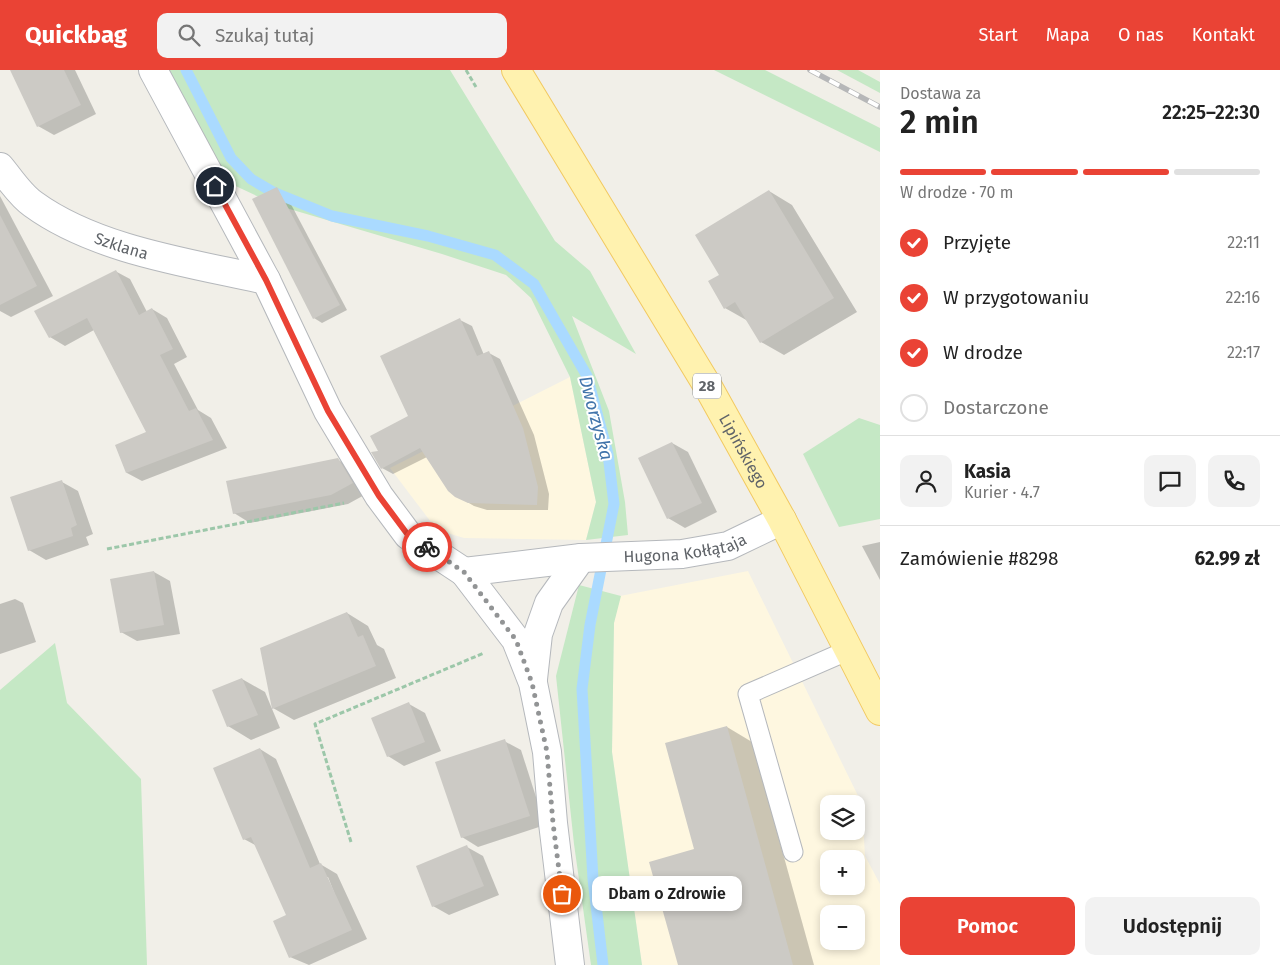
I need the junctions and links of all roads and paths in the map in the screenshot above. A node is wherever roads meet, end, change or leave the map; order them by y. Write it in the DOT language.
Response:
graph roads {
  1 [pos="153,70"];
  2 [pos="466,70"];
  3 [pos="516,70"];
  4 [pos="476,87"];
  5 [pos="0,167"];
  6 [pos="266,280"];
  7 [pos="379,496"];
  8 [pos="782,520"];
  9 [pos="107,549"];
  10 [pos="581,558"];
  11 [pos="464,572"];
  12 [pos="516,640"];
  13 [pos="849,650"];
  14 [pos="532,683"];
  15 [pos="880,711"];
  16 [pos="351,842"];
  17 [pos="793,852"];
  18 [pos="570,965"];
  1 -- 6 [label="street"];
  2 -- 4 [label="path"];
  3 -- 8 [label="main road, Lipińskiego / 28"];
  5 -- 6 [label="street, Szklana"];
  6 -- 7 [label="street"];
  7 -- 9 [label="path"];
  7 -- 11 [label="street"];
  8 -- 10 [label="street, Hugona Kołłątaja"];
  8 -- 13 [label="main road, Lipińskiego / 28"];
  10 -- 11 [label="street, Hugona Kołłątaja"];
  10 -- 14 [label="street"];
  11 -- 12 [label="street"];
  12 -- 14 [label="street"];
  12 -- 16 [label="path"];
  13 -- 15 [label="main road, Lipińskiego / 28"];
  13 -- 17 [label="lane"];
  14 -- 18 [label="street"];
}
